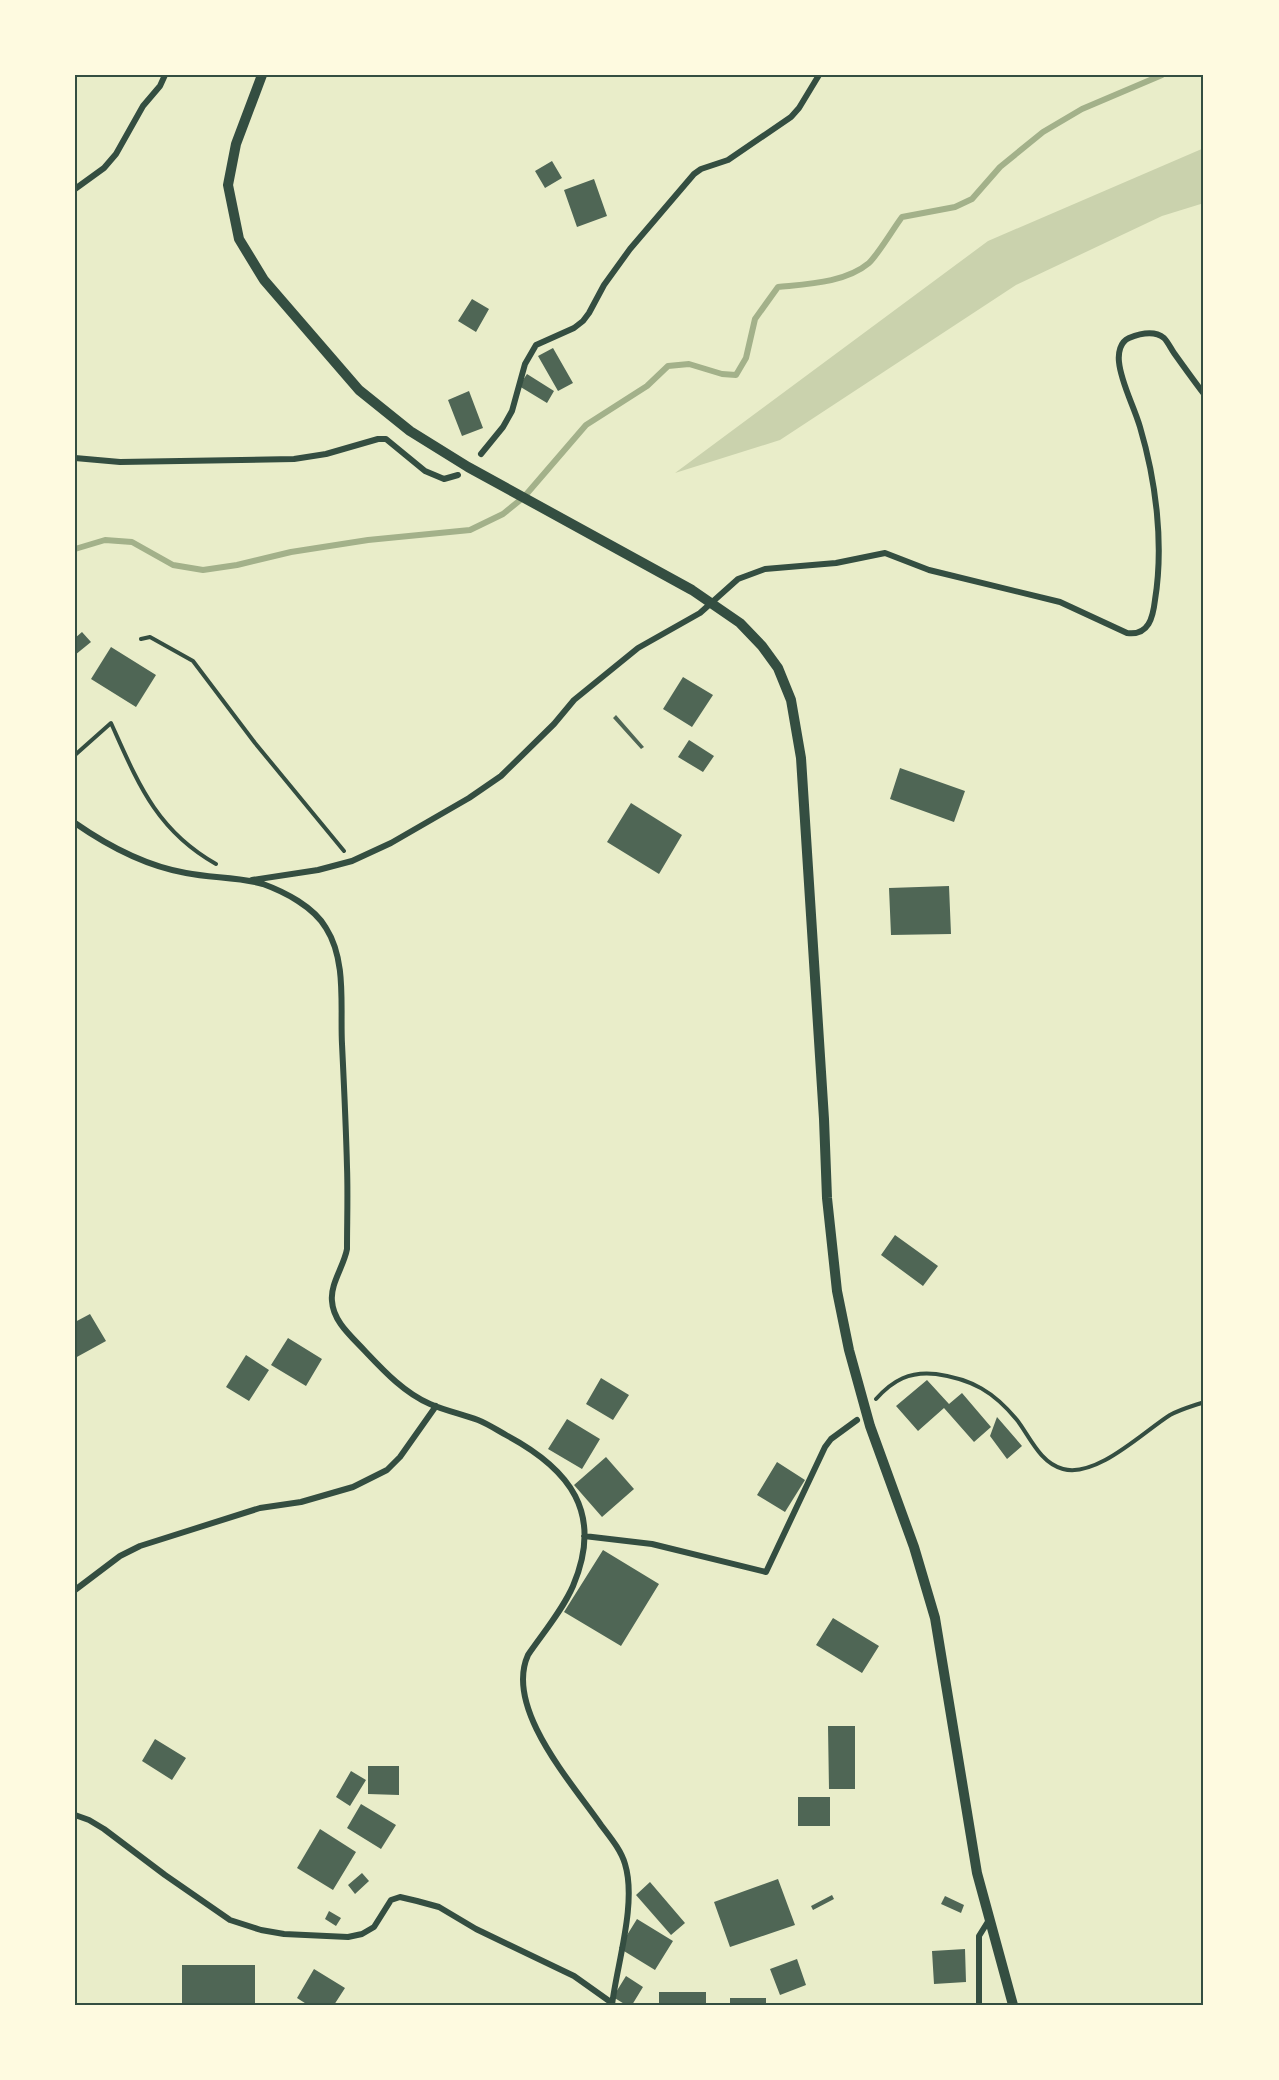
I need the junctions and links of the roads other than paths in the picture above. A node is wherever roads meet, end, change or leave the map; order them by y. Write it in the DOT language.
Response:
graph roads {
  1 [pos="165,75"];
  2 [pos="262,75"];
  3 [pos="819,75"];
  4 [pos="75,189"];
  5 [pos="1204,394"];
  6 [pos="481,454"];
  7 [pos="75,458"];
  8 [pos="458,475"];
  9 [pos="712,604"];
  10 [pos="75,823"];
  11 [pos="249,881"];
  12 [pos="436,1406"];
  13 [pos="857,1420"];
  14 [pos="584,1536"];
  15 [pos="75,1590"];
  16 [pos="75,1815"];
  17 [pos="989,1920"];
  18 [pos="612,2004"];
  19 [pos="979,2005"];
  20 [pos="1013,2005"];
  1 -- 4 [label="street"];
  2 -- 9 [label="street"];
  3 -- 6 [label="street"];
  5 -- 9 [label="street"];
  7 -- 8 [label="street"];
  9 -- 11 [label="street"];
  9 -- 17 [label="street"];
  10 -- 11 [label="street"];
  11 -- 12 [label="street"];
  12 -- 14 [label="street"];
  12 -- 15 [label="street"];
  13 -- 14 [label="street"];
  14 -- 18 [label="street"];
  16 -- 18 [label="street"];
  17 -- 19 [label="street"];
  17 -- 20 [label="street"];
}
